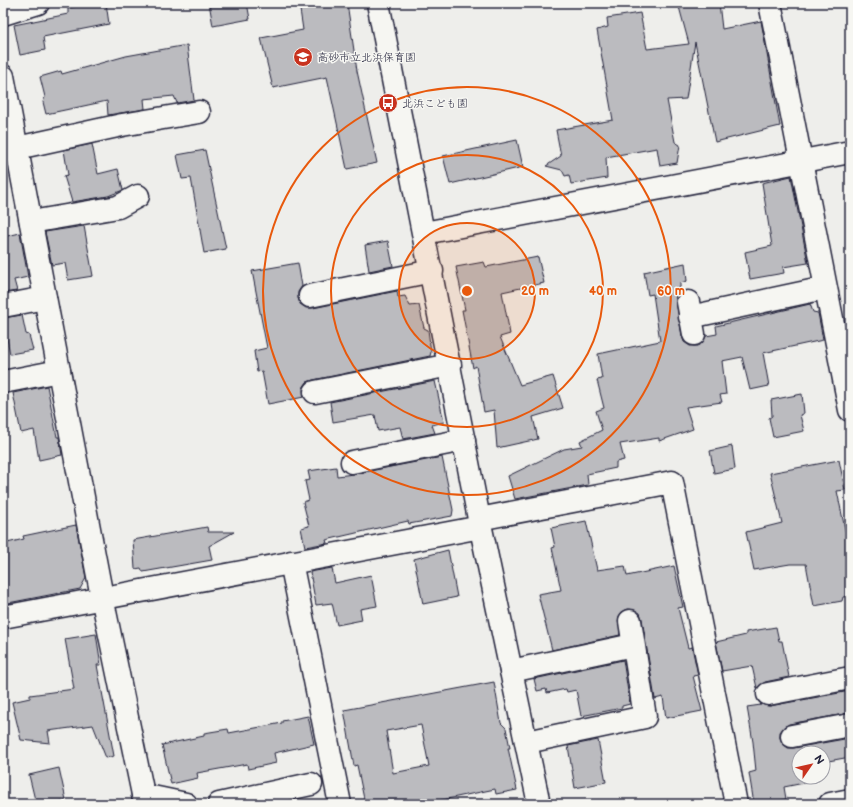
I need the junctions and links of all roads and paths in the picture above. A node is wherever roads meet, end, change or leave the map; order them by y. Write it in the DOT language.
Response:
graph roads {
  1 [pos="38,3"];
  2 [pos="378,3"];
  3 [pos="770,3"];
  4 [pos="3,14"];
  5 [pos="3,76"];
  6 [pos="199,112"];
  7 [pos="850,152"];
  8 [pos="13,156"];
  9 [pos="800,162"];
  10 [pos="138,196"];
  11 [pos="31,222"];
  12 [pos="424,233"];
  13 [pos="432,271"];
  14 [pos="825,288"];
  15 [pos="310,296"];
  16 [pos="45,298"];
  17 [pos="3,306"];
  18 [pos="691,318"];
  19 [pos="843,344"];
  20 [pos="450,365"];
  21 [pos="59,370"];
  22 [pos="3,382"];
  23 [pos="315,392"];
  24 [pos="850,410"];
  25 [pos="464,440"];
  26 [pos="352,462"];
  27 [pos="480,523"];
  28 [pos="291,562"];
  29 [pos="102,597"];
  30 [pos="3,617"];
  31 [pos="630,621"];
  32 [pos="633,645"];
  33 [pos="511,671"];
  34 [pos="850,678"];
  35 [pos="768,694"];
  36 [pos="850,725"];
  37 [pos="792,736"];
  38 [pos="527,742"];
  39 [pos="311,784"];
  40 [pos="286,797"];
  41 [pos="144,799"];
  42 [pos="850,800"];
  43 [pos="186,804"];
  44 [pos="219,804"];
  45 [pos="340,804"];
  46 [pos="537,804"];
  47 [pos="736,804"];
  48 [pos="830,804"];
  1 -- 4 [label="street"];
  2 -- 12 [label="street"];
  3 -- 9 [label="street"];
  5 -- 8 [label="street"];
  6 -- 8 [label="street"];
  7 -- 9 [label="street"];
  8 -- 11 [label="street"];
  9 -- 12 [label="street"];
  9 -- 14 [label="street"];
  10 -- 11 [label="street"];
  11 -- 16 [label="street"];
  12 -- 13 [label="street"];
  13 -- 15 [label="street"];
  13 -- 20 [label="street"];
  14 -- 18 [label="street"];
  14 -- 19 [label="street"];
  16 -- 17 [label="street"];
  16 -- 21 [label="street"];
  19 -- 24 [label="street"];
  20 -- 23 [label="street"];
  20 -- 25 [label="street"];
  21 -- 22 [label="street"];
  21 -- 29 [label="street"];
  25 -- 26 [label="street"];
  25 -- 27 [label="street"];
  27 -- 28 [label="street"];
  27 -- 33 [label="street"];
  27 -- 47 [label="street"];
  28 -- 29 [label="street"];
  28 -- 45 [label="street"];
  29 -- 30 [label="street"];
  29 -- 41 [label="street"];
  31 -- 32 [label="street"];
  32 -- 33 [label="street"];
  32 -- 38 [label="street"];
  33 -- 38 [label="street"];
  34 -- 35 [label="street"];
  36 -- 37 [label="street"];
  38 -- 46 [label="street"];
  39 -- 40 [label="street"];
  40 -- 44 [label="street"];
  41 -- 43 [label="street"];
  42 -- 48 [label="street"];
}
